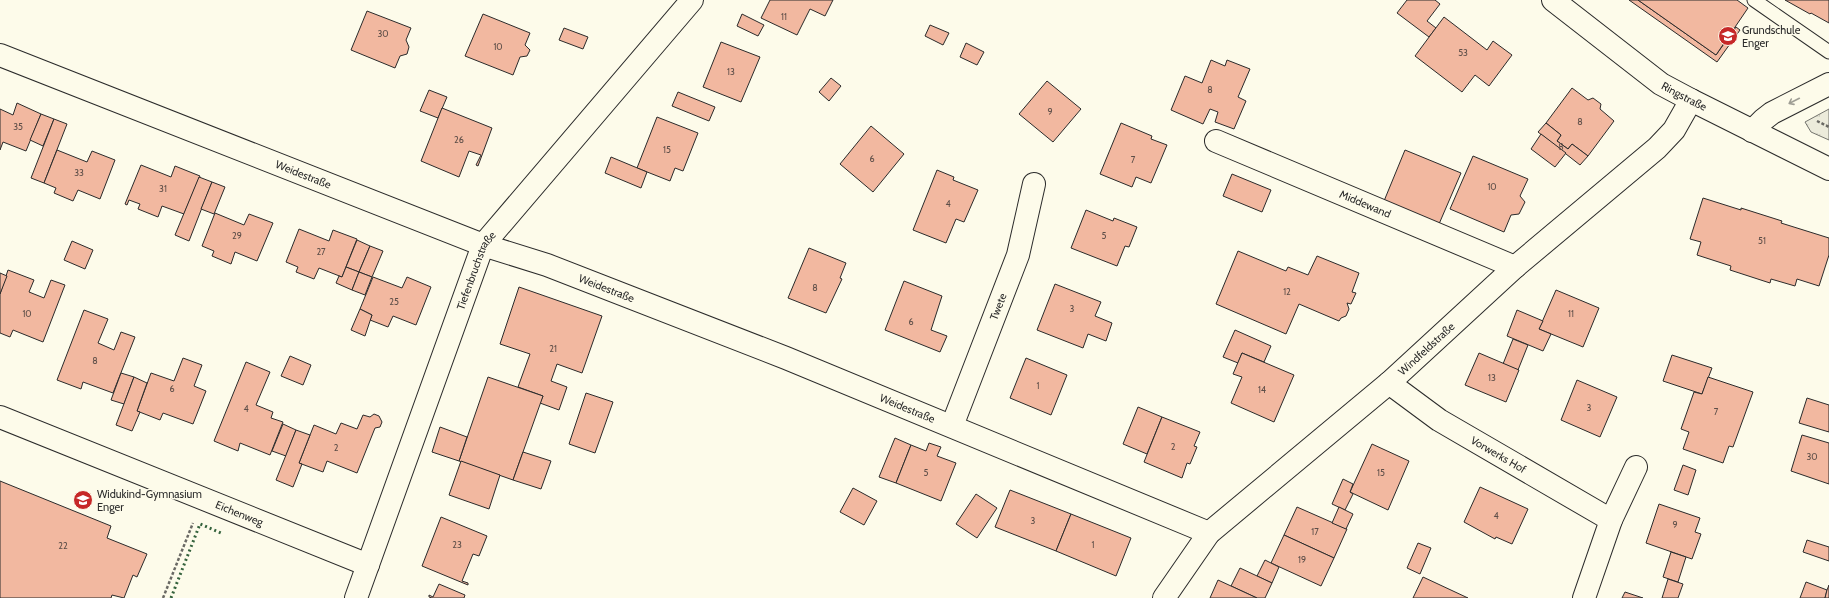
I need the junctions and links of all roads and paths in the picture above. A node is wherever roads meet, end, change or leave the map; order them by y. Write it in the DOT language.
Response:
graph roads {
  1 [pos="692,0"];
  2 [pos="1553,0"];
  3 [pos="1754,0"];
  4 [pos="1829,52"];
  5 [pos="0,55"];
  6 [pos="1829,84"];
  7 [pos="1691,100"];
  8 [pos="1752,131"];
  9 [pos="1216,141"];
  10 [pos="1829,169"];
  11 [pos="1034,184"];
  12 [pos="483,246"];
  13 [pos="1515,268"];
  14 [pos="1389,383"];
  15 [pos="0,417"];
  16 [pos="952,426"];
  17 [pos="1636,467"];
  18 [pos="203,498"];
  19 [pos="1611,520"];
  20 [pos="1209,533"];
  21 [pos="368,565"];
  22 [pos="163,598"];
  23 [pos="356,598"];
  24 [pos="1164,598"];
  25 [pos="1584,598"];
  1 -- 12 [label="street, Tiefenbruchstraße"];
  2 -- 7 [label="street, Ringstraße"];
  3 -- 4 [label="lane"];
  5 -- 12 [label="street, Weidestraße"];
  6 -- 8 [label="street, one-way"];
  7 -- 8 [label="street, Ringstraße"];
  7 -- 13 [label="street, Windfeldstraße"];
  8 -- 10 [label="street, Ringstraße"];
  9 -- 13 [label="street, Middewand"];
  11 -- 16 [label="street, Twete"];
  12 -- 16 [label="street, Weidestraße"];
  12 -- 21 [label="street, Tiefenbruchstraße"];
  13 -- 14 [label="street, Windfeldstraße"];
  14 -- 19 [label="street, Vorwerks Hof"];
  14 -- 20 [label="street, Windfeldstraße"];
  15 -- 18 [label="street, Eichenweg"];
  16 -- 20 [label="street, Weidestraße"];
  17 -- 19 [label="street"];
  18 -- 21 [label="street, Eichenweg"];
  18 -- 22 [label="path"];
  19 -- 25 [label="street"];
  20 -- 24 [label="street, Windfeldstraße"];
  21 -- 23 [label="street, Tiefenbruchstraße"];
}
